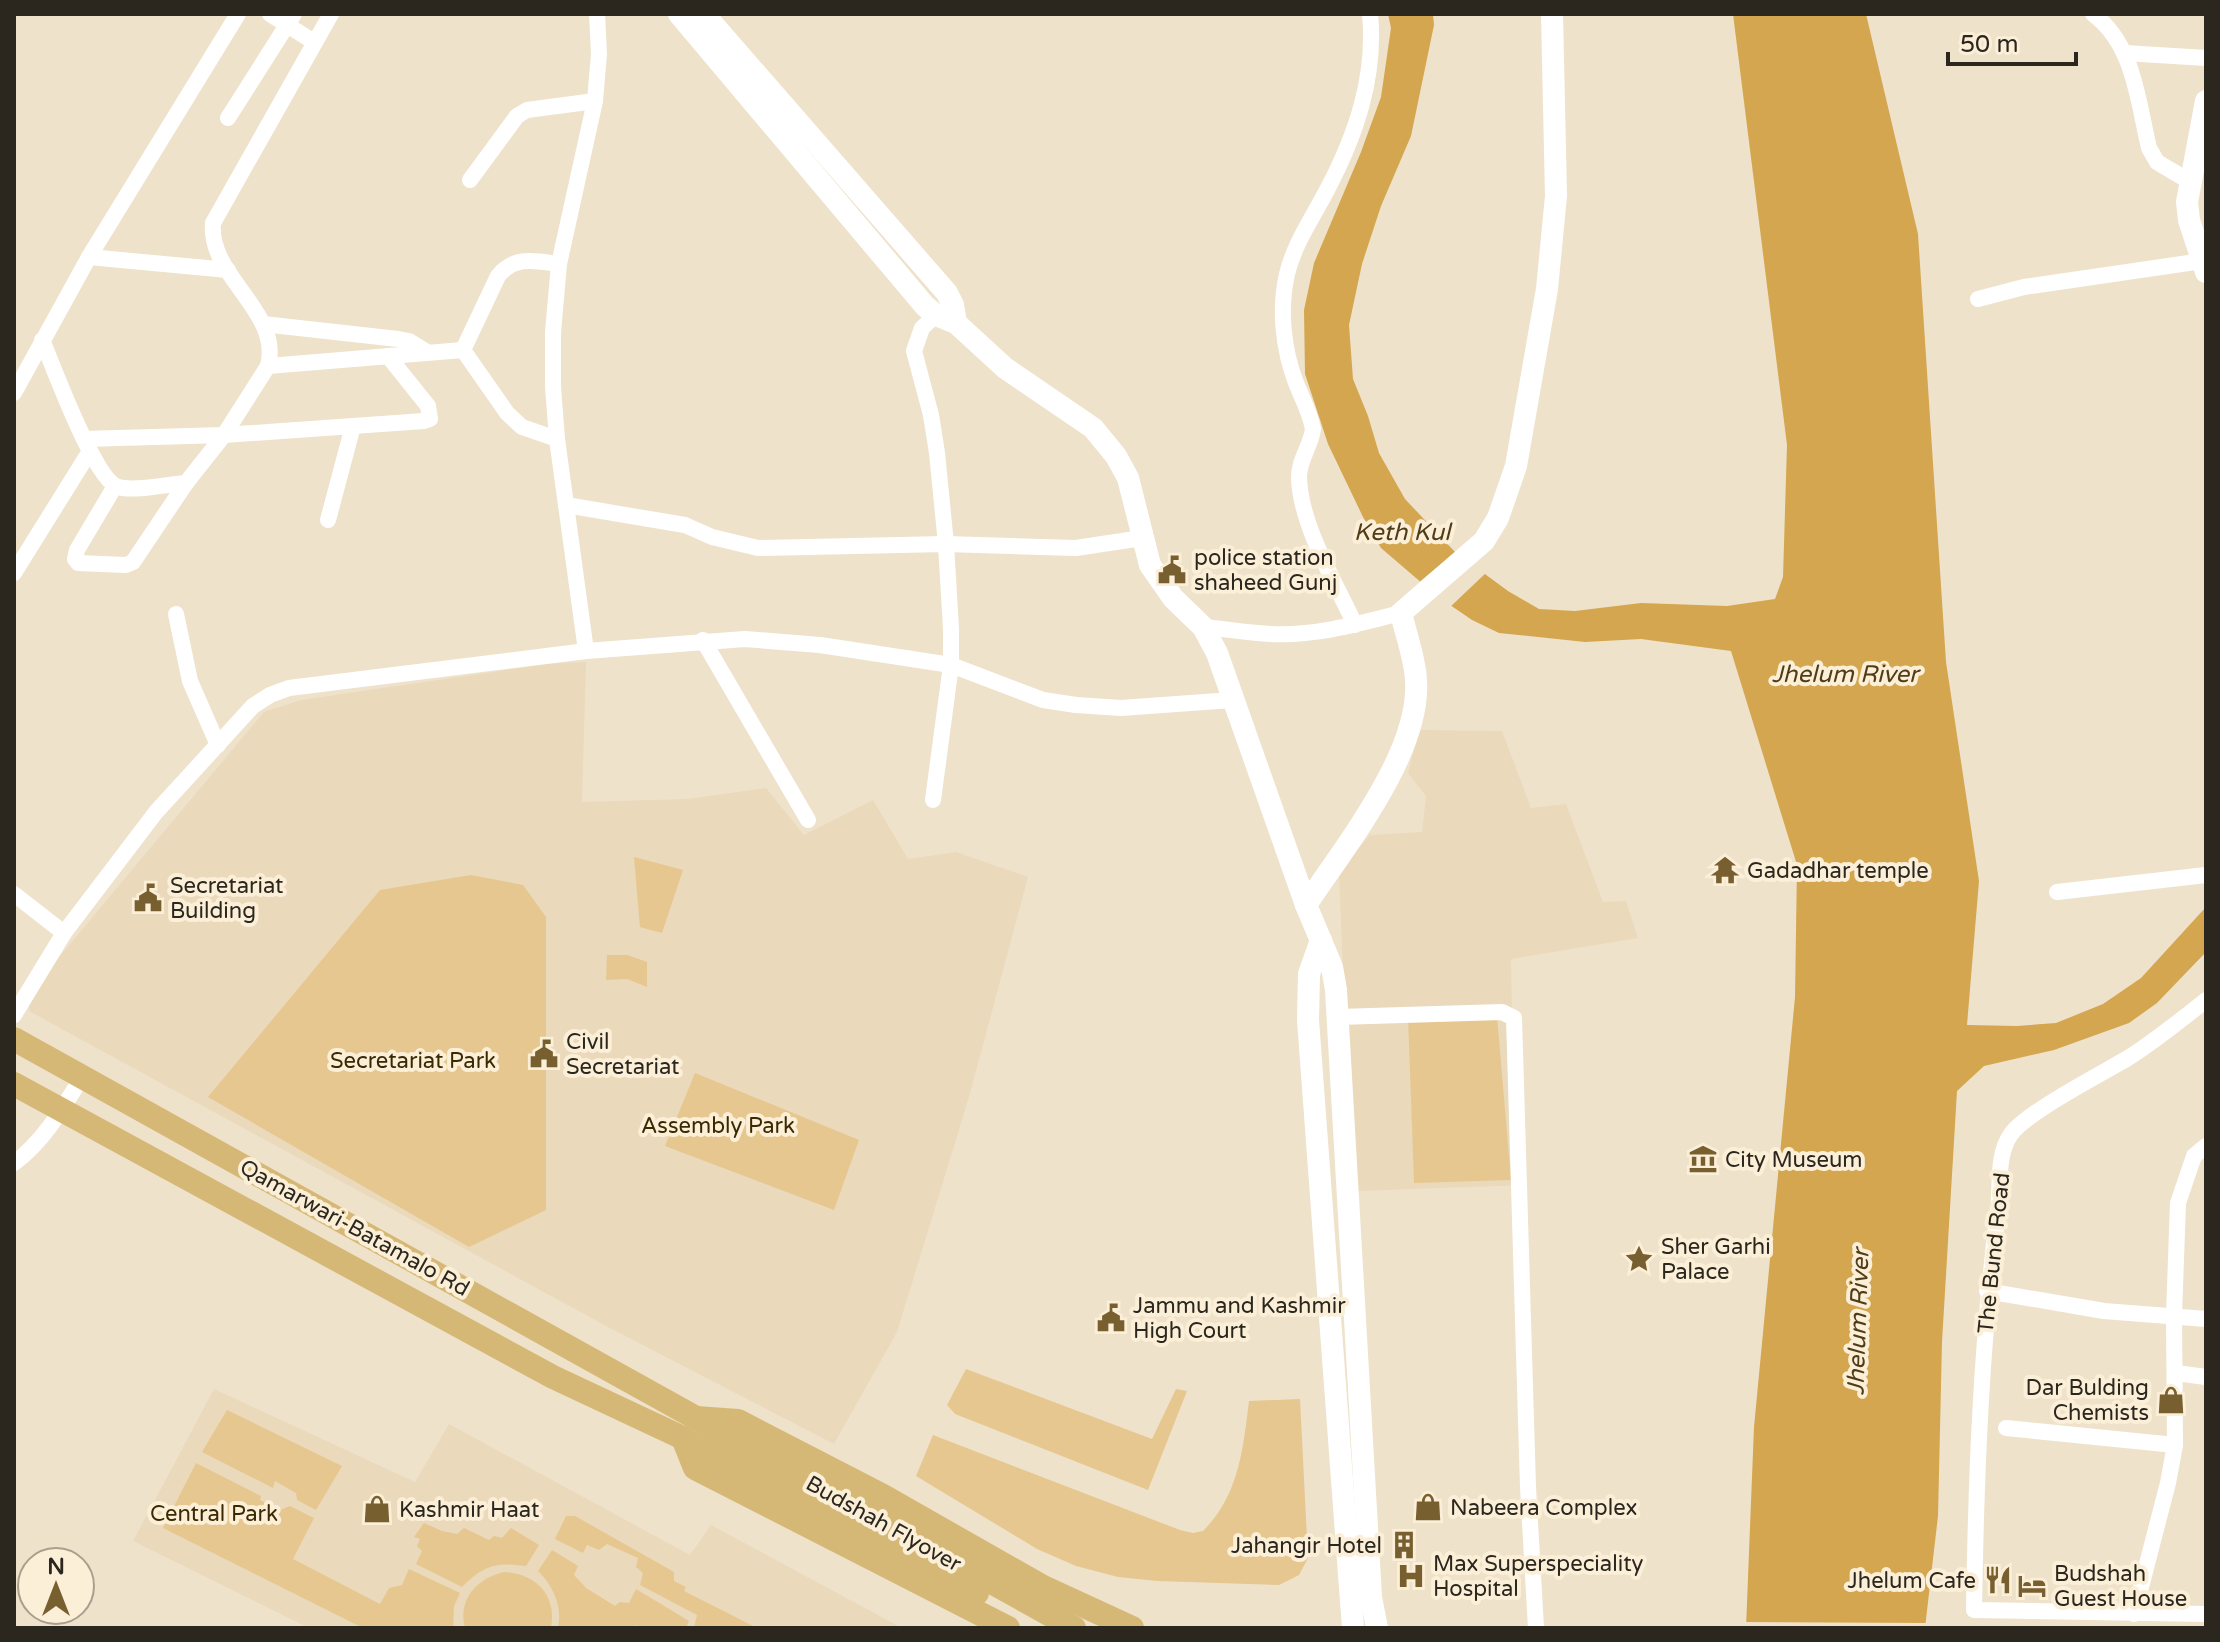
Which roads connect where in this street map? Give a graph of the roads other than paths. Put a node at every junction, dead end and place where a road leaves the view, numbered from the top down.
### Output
1 (238, 14) edge
2 (270, 14) edge
3 (331, 14) edge
4 (597, 14) edge
5 (679, 14) edge
6 (704, 14) edge
7 (1370, 14) edge
8 (1552, 14) edge
9 (2093, 14) edge
10 (291, 19) edge
11 (314, 42) junction
12 (2125, 53) junction
13 (2206, 58) edge
14 (595, 101) junction
15 (2206, 101) edge
16 (228, 118) dead end
17 (470, 180) dead end
18 (2194, 194) edge
19 (89, 257) junction
20 (559, 264) junction
21 (2204, 267) edge
22 (228, 270) junction
23 (1978, 299) dead end
24 (946, 319) junction
25 (263, 324) junction
26 (42, 340) junction
27 (463, 350) junction
28 (427, 352) junction
29 (388, 356) junction
30 (268, 366) junction
31 (14, 393) edge
32 (353, 426) junction
33 (224, 435) junction
34 (557, 439) junction
35 (87, 445) junction
36 (186, 483) junction
37 (115, 486) junction
38 (566, 505) junction
39 (328, 520) dead end
40 (1142, 538) junction
41 (946, 544) junction
42 (14, 573) edge
43 (1405, 610) junction
44 (176, 614) dead end
45 (1355, 625) junction
46 (1203, 627) junction
47 (703, 640) junction
48 (586, 651) junction
49 (951, 665) junction
50 (1232, 700) junction
51 (218, 745) junction
52 (933, 800) dead end
53 (808, 820) dead end
54 (2206, 875) edge
55 (2057, 892) dead end
56 (14, 894) edge
57 (1306, 905) junction
58 (64, 933) junction
59 (1321, 940) junction
60 (2206, 1000) edge
61 (14, 1015) edge
62 (1338, 1017) junction
63 (14, 1039) edge
64 (82, 1077) junction
65 (14, 1084) edge
66 (62, 1110) junction
67 (2206, 1146) edge
68 (14, 1163) edge
69 (1987, 1291) junction
70 (2174, 1315) junction
71 (2206, 1319) edge
72 (2176, 1373) junction
73 (2206, 1377) edge
74 (689, 1428) junction
75 (2006, 1428) dead end
76 (2175, 1445) junction
77 (725, 1448) junction
78 (2134, 1614) junction
79 (2206, 1614) edge
80 (1008, 1628) edge
81 (1043, 1628) edge
82 (1074, 1628) edge
83 (1132, 1628) edge
84 (1353, 1628) edge
85 (1377, 1628) edge
86 (1536, 1628) edge

1 - 19 street
2 - 10 street
3 - 11 street
4 - 14 street
5 - 24 main road
6 - 24 main road
7 - 45 street
8 - 43 main road
9 - 12 street
10 - 11 street
10 - 16 street
11 - 22 street
12 - 13 street
12 - 18 street
14 - 17 street
14 - 20 street
15 - 18 main road
18 - 21 main road
19 - 22 street
19 - 26 street
20 - 27 street
20 - 34 street
21 - 23 street
22 - 25 street
24 - 40 main road
24 - 41 street
25 - 28 street
25 - 30 street
26 - 31 street
26 - 35 street
27 - 28 street
27 - 34 street
28 - 29 street
29 - 30 street
29 - 32 street
30 - 33 street
32 - 33 street
32 - 39 street
33 - 35 street
33 - 36 street
34 - 38 street
35 - 37 street
35 - 42 street
36 - 37 street
36 - 37 street
38 - 41 street
38 - 48 street
40 - 41 street
40 - 46 main road
41 - 49 street
43 - 45 street
43 - 57 main road
44 - 51 street
45 - 46 street
46 - 50 main road
47 - 48 street
47 - 49 street
47 - 53 street
48 - 51 street
49 - 50 street
49 - 52 street
50 - 57 main road
51 - 58 street
54 - 55 street
56 - 58 street
57 - 59 main road
58 - 61 street
59 - 62 main road
59 - 84 main road
60 - 69 street, The Bund Road
62 - 85 main road
62 - 86 street
63 - 64 main road, Qamarwari-Batamalo Rd
64 - 66 street
64 - 74 main road, Qamarwari-Batamalo Rd
65 - 66 main road, Qamarwari-Batamalo Rd
66 - 68 street
66 - 74 main road, Qamarwari-Batamalo Rd
67 - 70 street
69 - 70 street
69 - 78 street, The Bund Road
70 - 71 street
70 - 72 street
72 - 73 street
72 - 76 street
74 - 77 main road, Budshah Flyover
74 - 80 main road
74 - 83 main road
75 - 76 street
76 - 78 street
77 - 81 main road, Budshah Flyover
77 - 82 main road, Budshah Flyover
78 - 79 street

